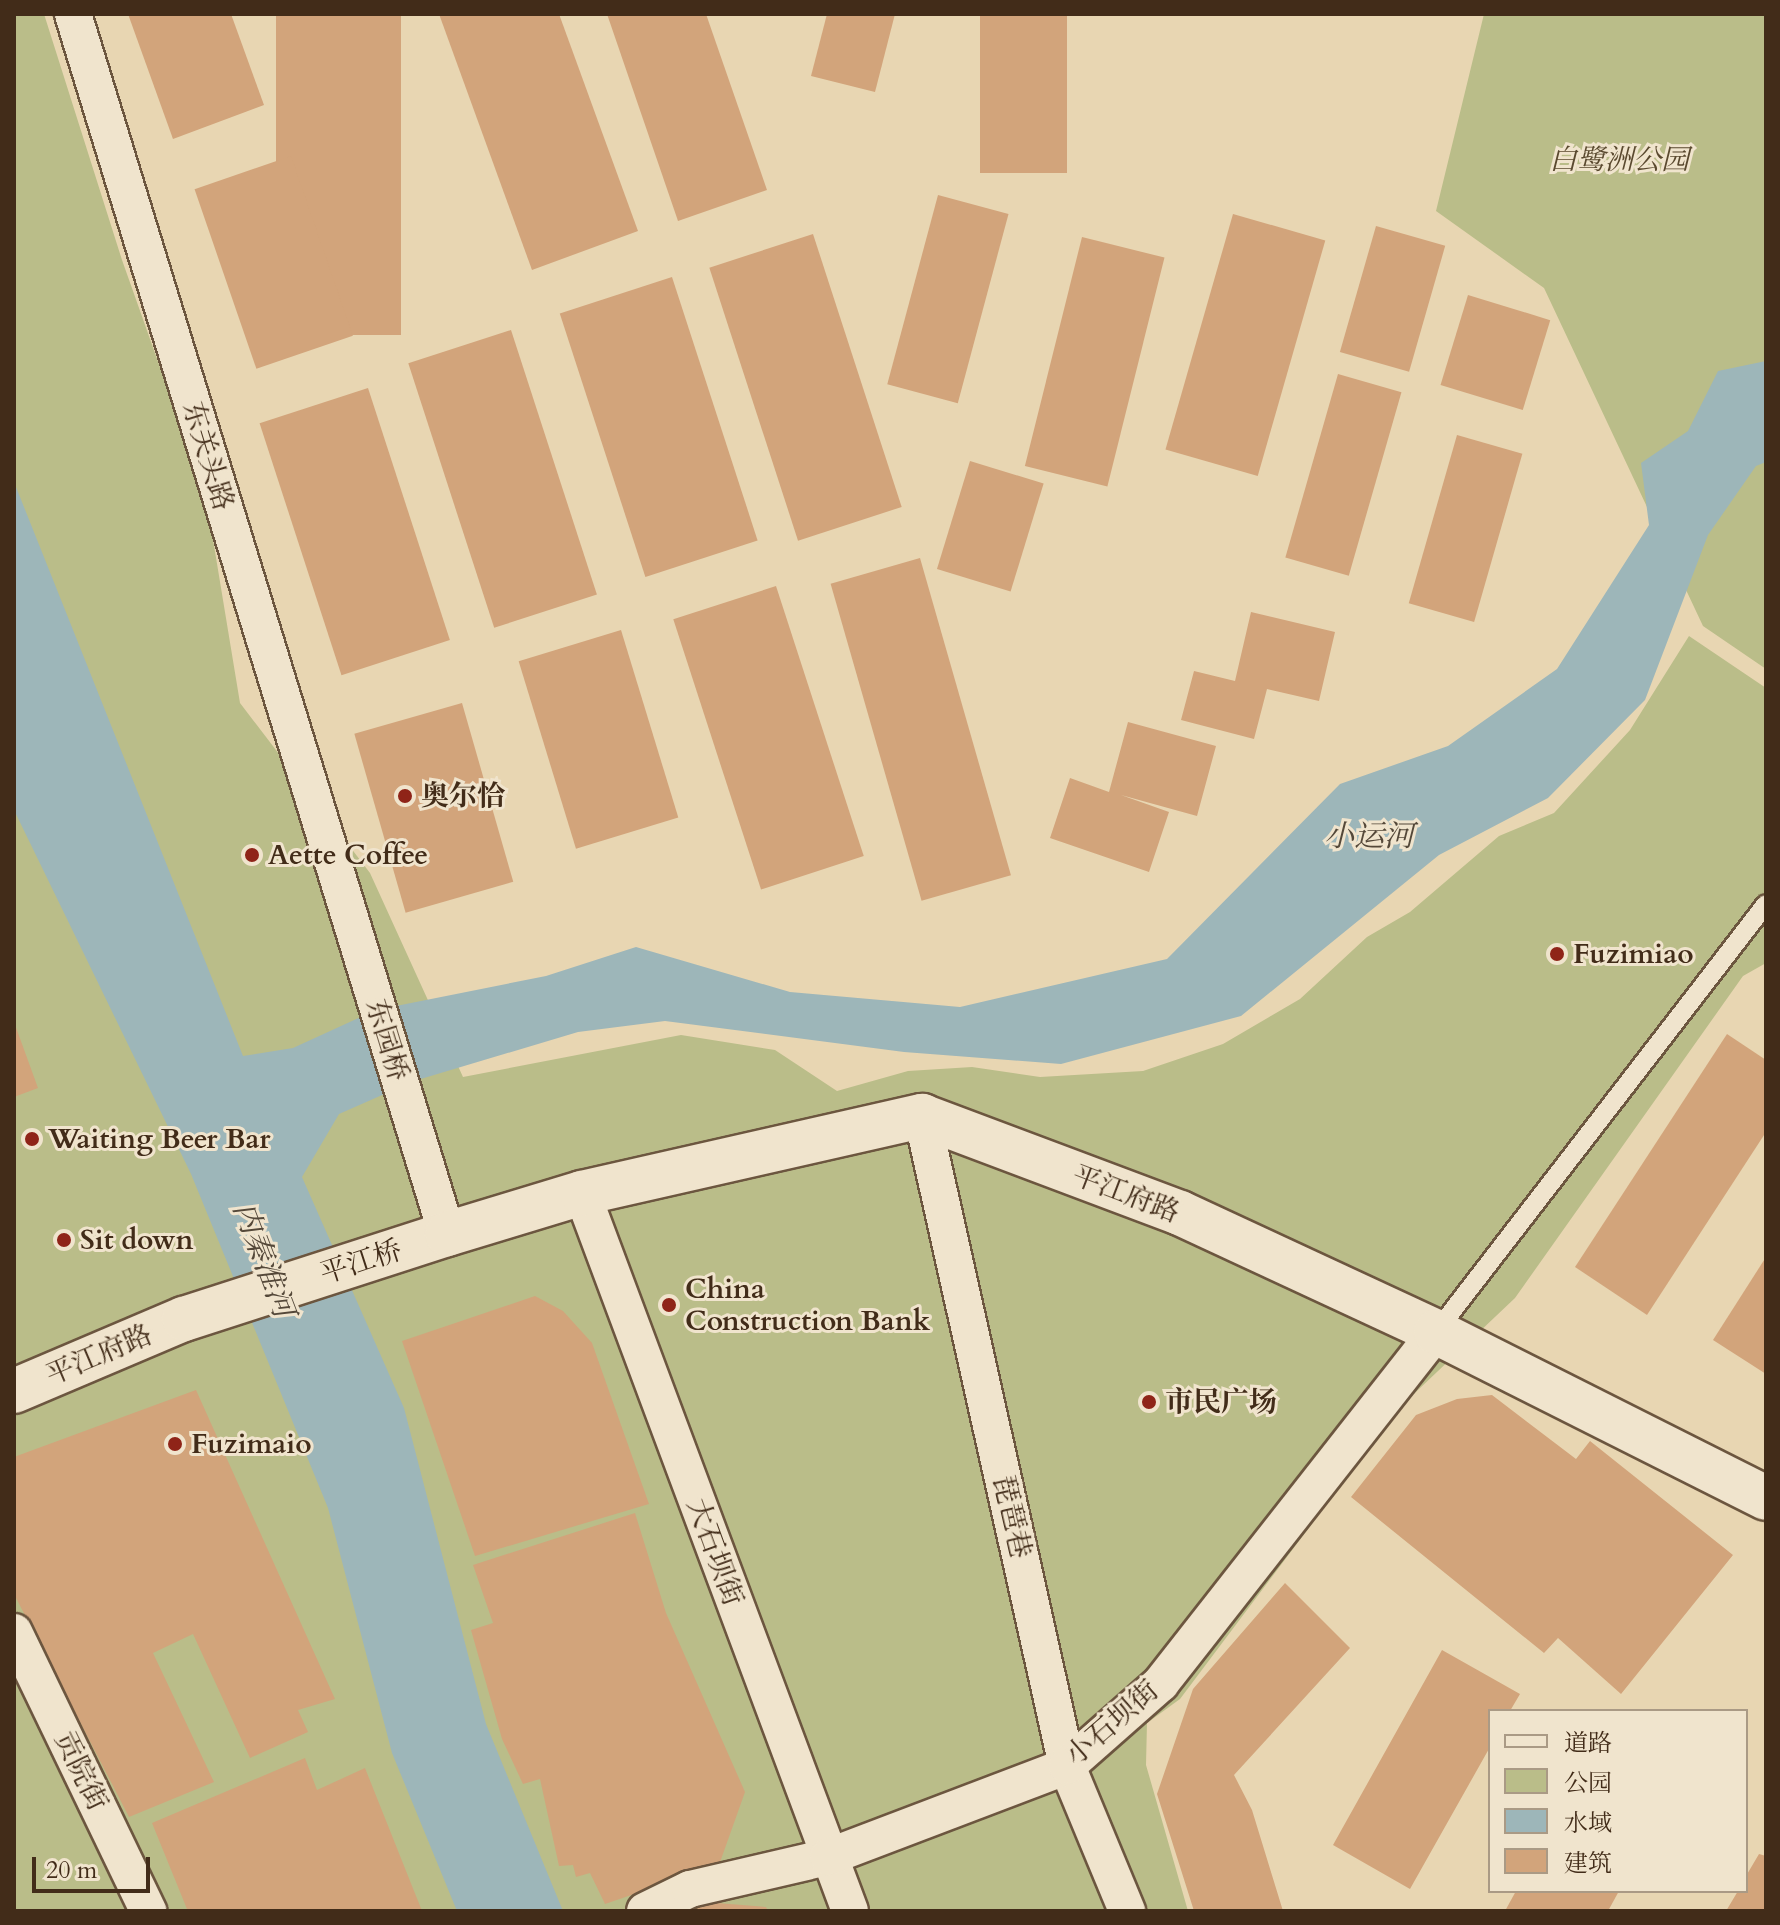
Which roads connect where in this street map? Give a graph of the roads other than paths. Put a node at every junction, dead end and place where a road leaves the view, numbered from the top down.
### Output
1 (73, 14) edge
2 (343, 898) joint
3 (1766, 904) edge
4 (922, 1116) junction
5 (582, 1193) junction
6 (447, 1234) junction
7 (184, 1319) joint
8 (1436, 1332) junction
9 (14, 1391) edge
10 (1766, 1498) edge
11 (14, 1632) edge
12 (1067, 1766) junction
13 (828, 1857) junction
14 (148, 1911) edge
15 (645, 1911) edge
16 (850, 1911) edge
17 (1127, 1911) edge

1 - 2 street, 东关头路
2 - 6 street, 东园桥
3 - 8 lane
4 - 5 street
4 - 8 street, 平江府路
4 - 12 street, 琵琶巷
5 - 6 street
5 - 13 street, 大石坝街
6 - 7 street, 平江桥
7 - 9 street, 平江府路
8 - 10 street, 平江府路
8 - 12 street, 小石坝街
11 - 14 street, 贡院街
12 - 13 street, 小石坝街
12 - 17 street, 琵琶巷
13 - 15 street, 小石坝街
13 - 16 street, 大石坝街

